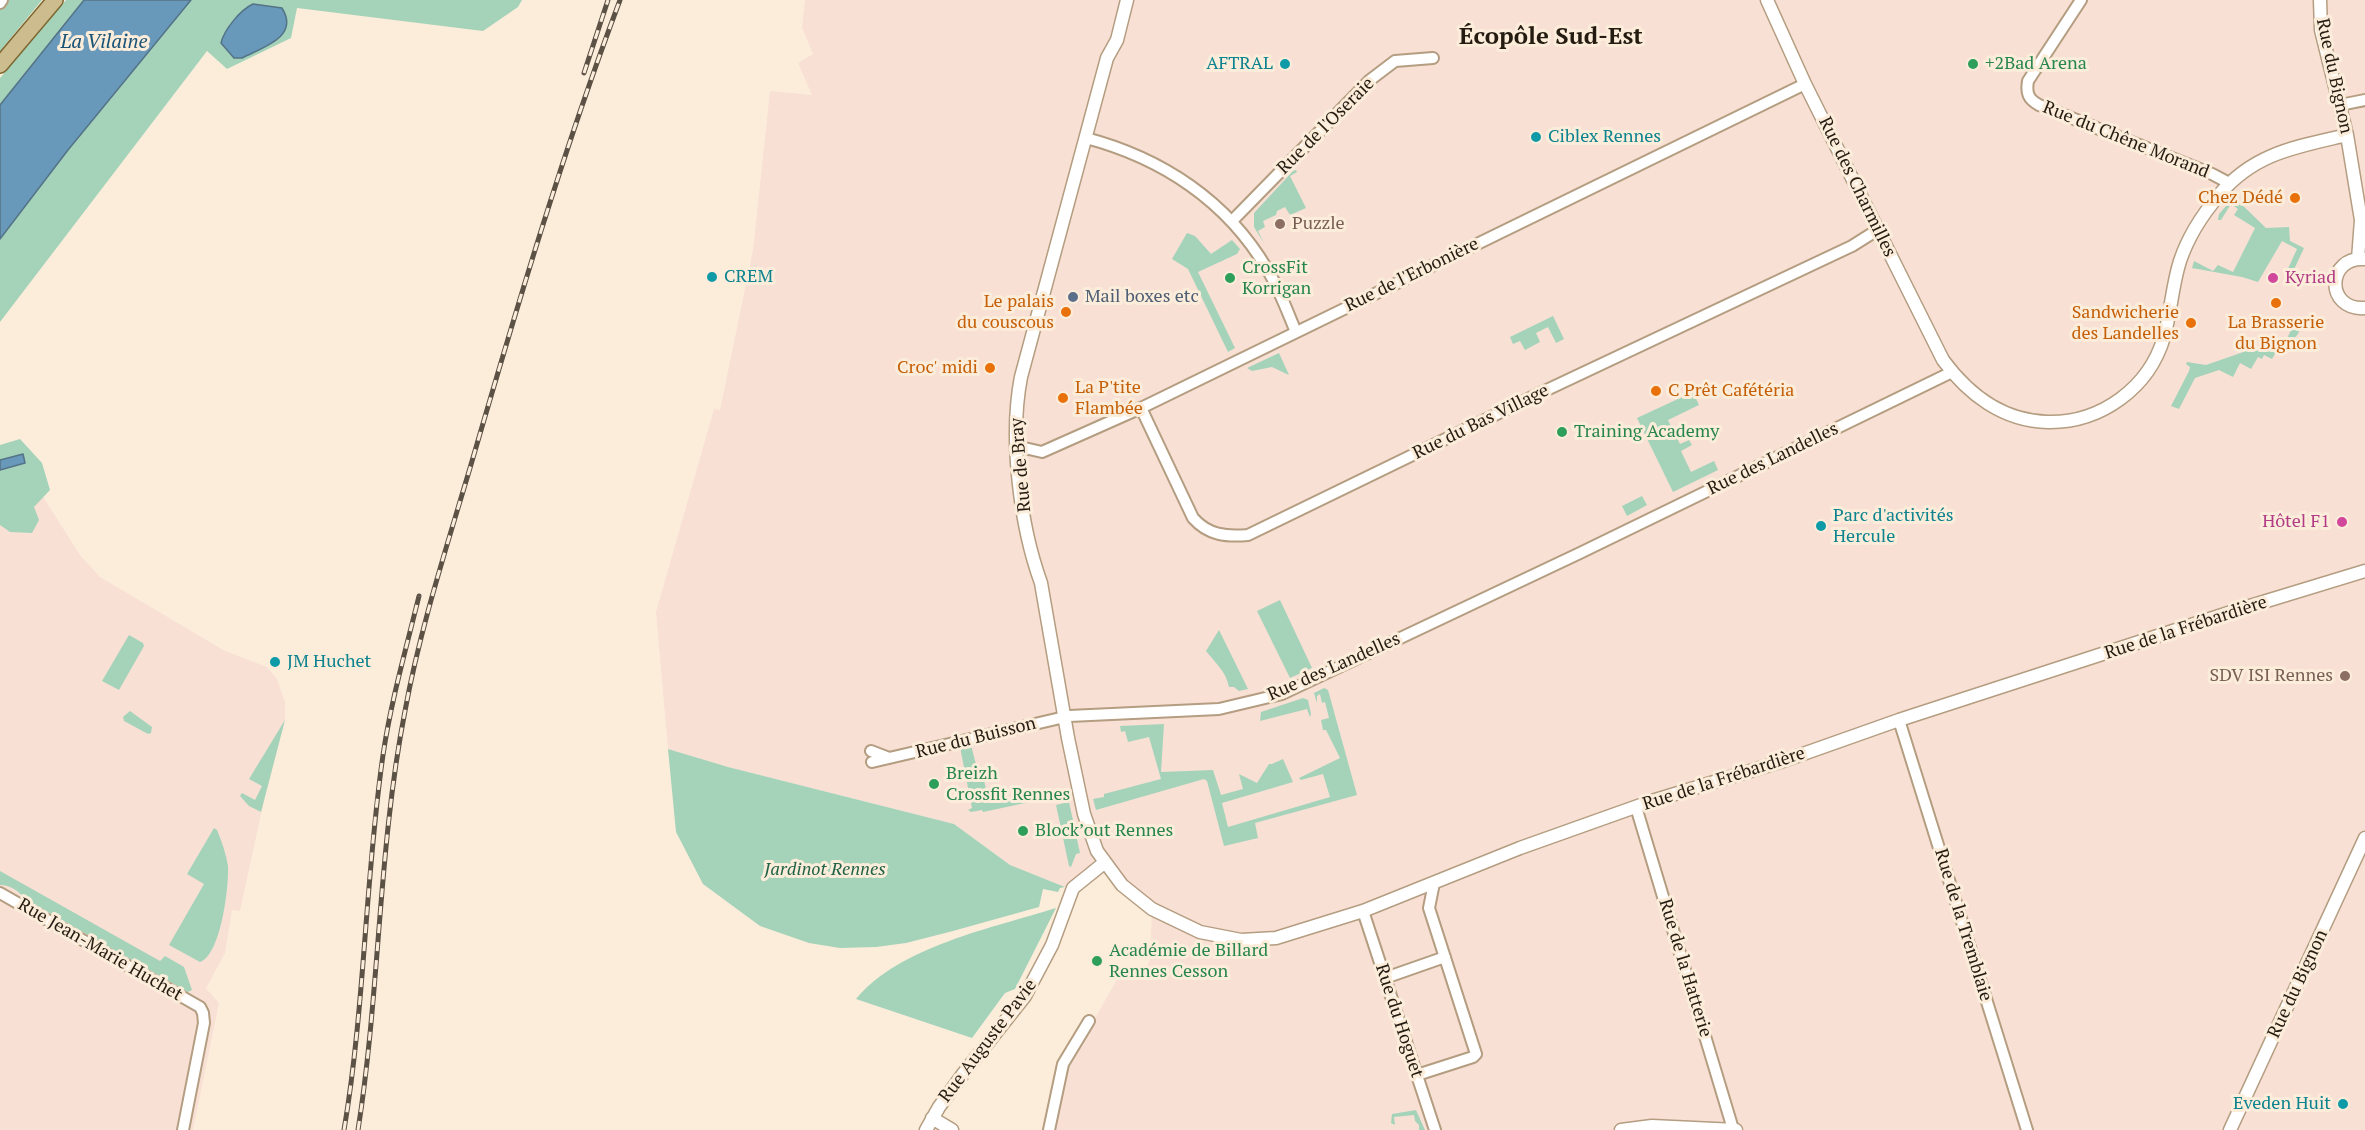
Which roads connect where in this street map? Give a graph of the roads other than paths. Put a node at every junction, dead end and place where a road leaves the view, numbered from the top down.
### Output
1 (55, 0) edge
2 (1127, 0) edge
3 (1767, 0) edge
4 (2081, 0) edge
5 (2320, 0) edge
6 (1433, 58) dead end
7 (0, 65) edge
8 (1805, 84) junction
9 (2365, 100) edge
10 (2340, 105) junction
11 (2347, 135) junction
12 (1086, 138) junction
13 (2229, 183) junction
14 (1232, 221) junction
15 (1879, 229) junction
16 (2362, 259) edge
17 (2365, 308) edge
18 (1296, 332) junction
19 (1952, 372) junction
20 (1140, 408) junction
21 (1016, 446) junction
22 (2365, 571) edge
23 (1064, 717) junction
24 (1899, 720) junction
25 (871, 756) dead end
26 (1636, 807) junction
27 (2365, 838) edge
28 (1104, 863) junction
29 (1434, 883) junction
30 (0, 893) edge
31 (1363, 911) junction
32 (1445, 957) junction
33 (1385, 978) junction
34 (1089, 1021) dead end
35 (1418, 1075) junction
36 (932, 1118) junction
37 (183, 1130) edge
38 (926, 1130) edge
39 (952, 1130) edge
40 (1049, 1130) edge
41 (1435, 1130) edge
42 (1622, 1130) edge
43 (1734, 1130) edge
44 (2027, 1130) edge
45 (2230, 1130) edge

1 - 7 main road
2 - 12 street, Rue de Bray
3 - 8 street, Rue des Charmilles
4 - 13 street, Rue du Chêne Morand
5 - 10 street, Rue du Bignon
6 - 14 street, Rue de l'Oseraie
8 - 15 street, Rue des Charmilles
8 - 18 street, Rue de l'Erbonière
9 - 10 street
10 - 11 street, Rue du Bignon
11 - 13 street
11 - 16 street, Rue du Bignon
12 - 14 street
12 - 21 street, Rue de Bray
13 - 19 street
14 - 18 street
15 - 19 street, Rue des Charmilles
15 - 20 street, Rue du Bas Village
16 - 17 street
18 - 20 street, Rue de l'Erbonière
19 - 23 street, Rue des Landelles
20 - 21 street, Rue de l'Erbonière
21 - 23 street, Rue de Bray
22 - 24 street, Rue de la Frébardière
23 - 25 street, Rue du Buisson
23 - 28 street, Rue de Bray
24 - 26 street, Rue de la Frébardière
24 - 44 street, Rue de la Tremblaie
26 - 29 street, Rue de la Frébardière
26 - 43 street, Rue de la Hatterie
27 - 45 street, Rue du Bignon
28 - 31 street, Rue de la Frébardière
28 - 36 street, Rue Auguste Pavie
29 - 31 street, Rue de la Frébardière
29 - 32 street
30 - 37 street, Rue Jean-Marie Huchet
31 - 33 street, Rue du Hoguet
32 - 33 street
32 - 35 street
33 - 35 street, Rue du Hoguet
34 - 40 street
35 - 41 street, Rue du Hoguet
36 - 38 street, Rue Auguste Pavie
36 - 39 street
42 - 43 street

